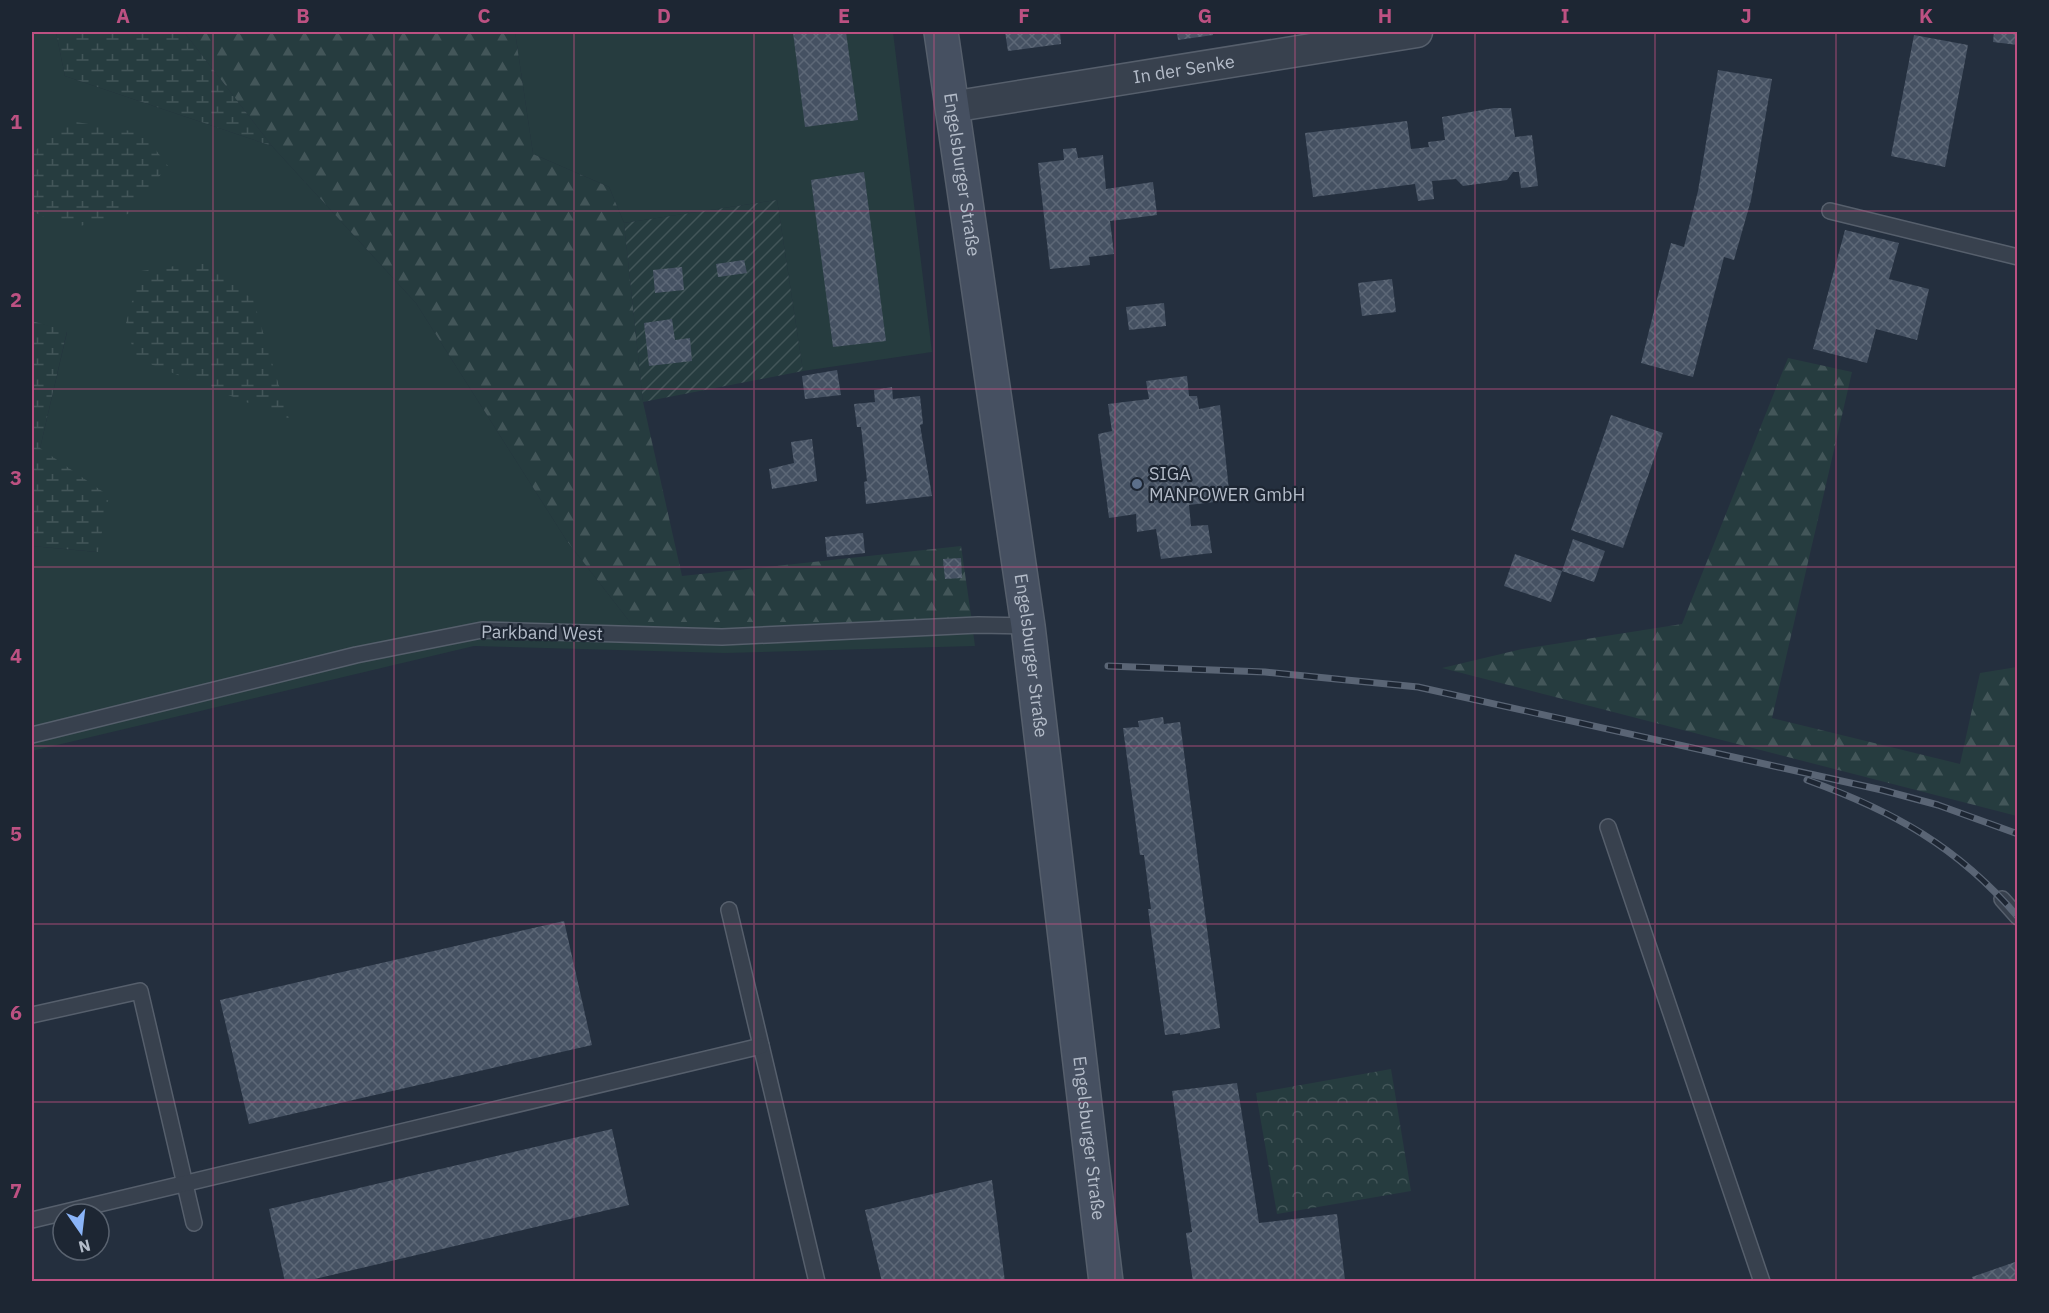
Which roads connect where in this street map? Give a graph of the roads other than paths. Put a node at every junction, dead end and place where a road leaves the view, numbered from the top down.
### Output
1 (942, 32) edge
2 (1417, 32) edge
3 (951, 107) junction
4 (1830, 212) dead end
5 (2018, 257) edge
6 (1028, 626) junction
7 (32, 735) edge
8 (1608, 827) dead end
9 (2002, 899) dead end
10 (729, 910) dead end
11 (2018, 917) edge
12 (32, 1015) edge
13 (761, 1046) junction
14 (184, 1184) junction
15 (32, 1220) edge
16 (194, 1223) dead end
17 (817, 1281) edge
18 (1106, 1281) edge
19 (1762, 1281) edge

1 - 3 street, Engelsburger Straße
2 - 3 street, In der Senke
3 - 6 street, Engelsburger Straße
4 - 5 lane
6 - 7 lane, Parkband West
6 - 18 street, Engelsburger Straße
8 - 19 lane
9 - 11 lane
10 - 13 lane
12 - 14 lane
13 - 14 lane
13 - 17 lane
14 - 15 lane
14 - 16 lane

